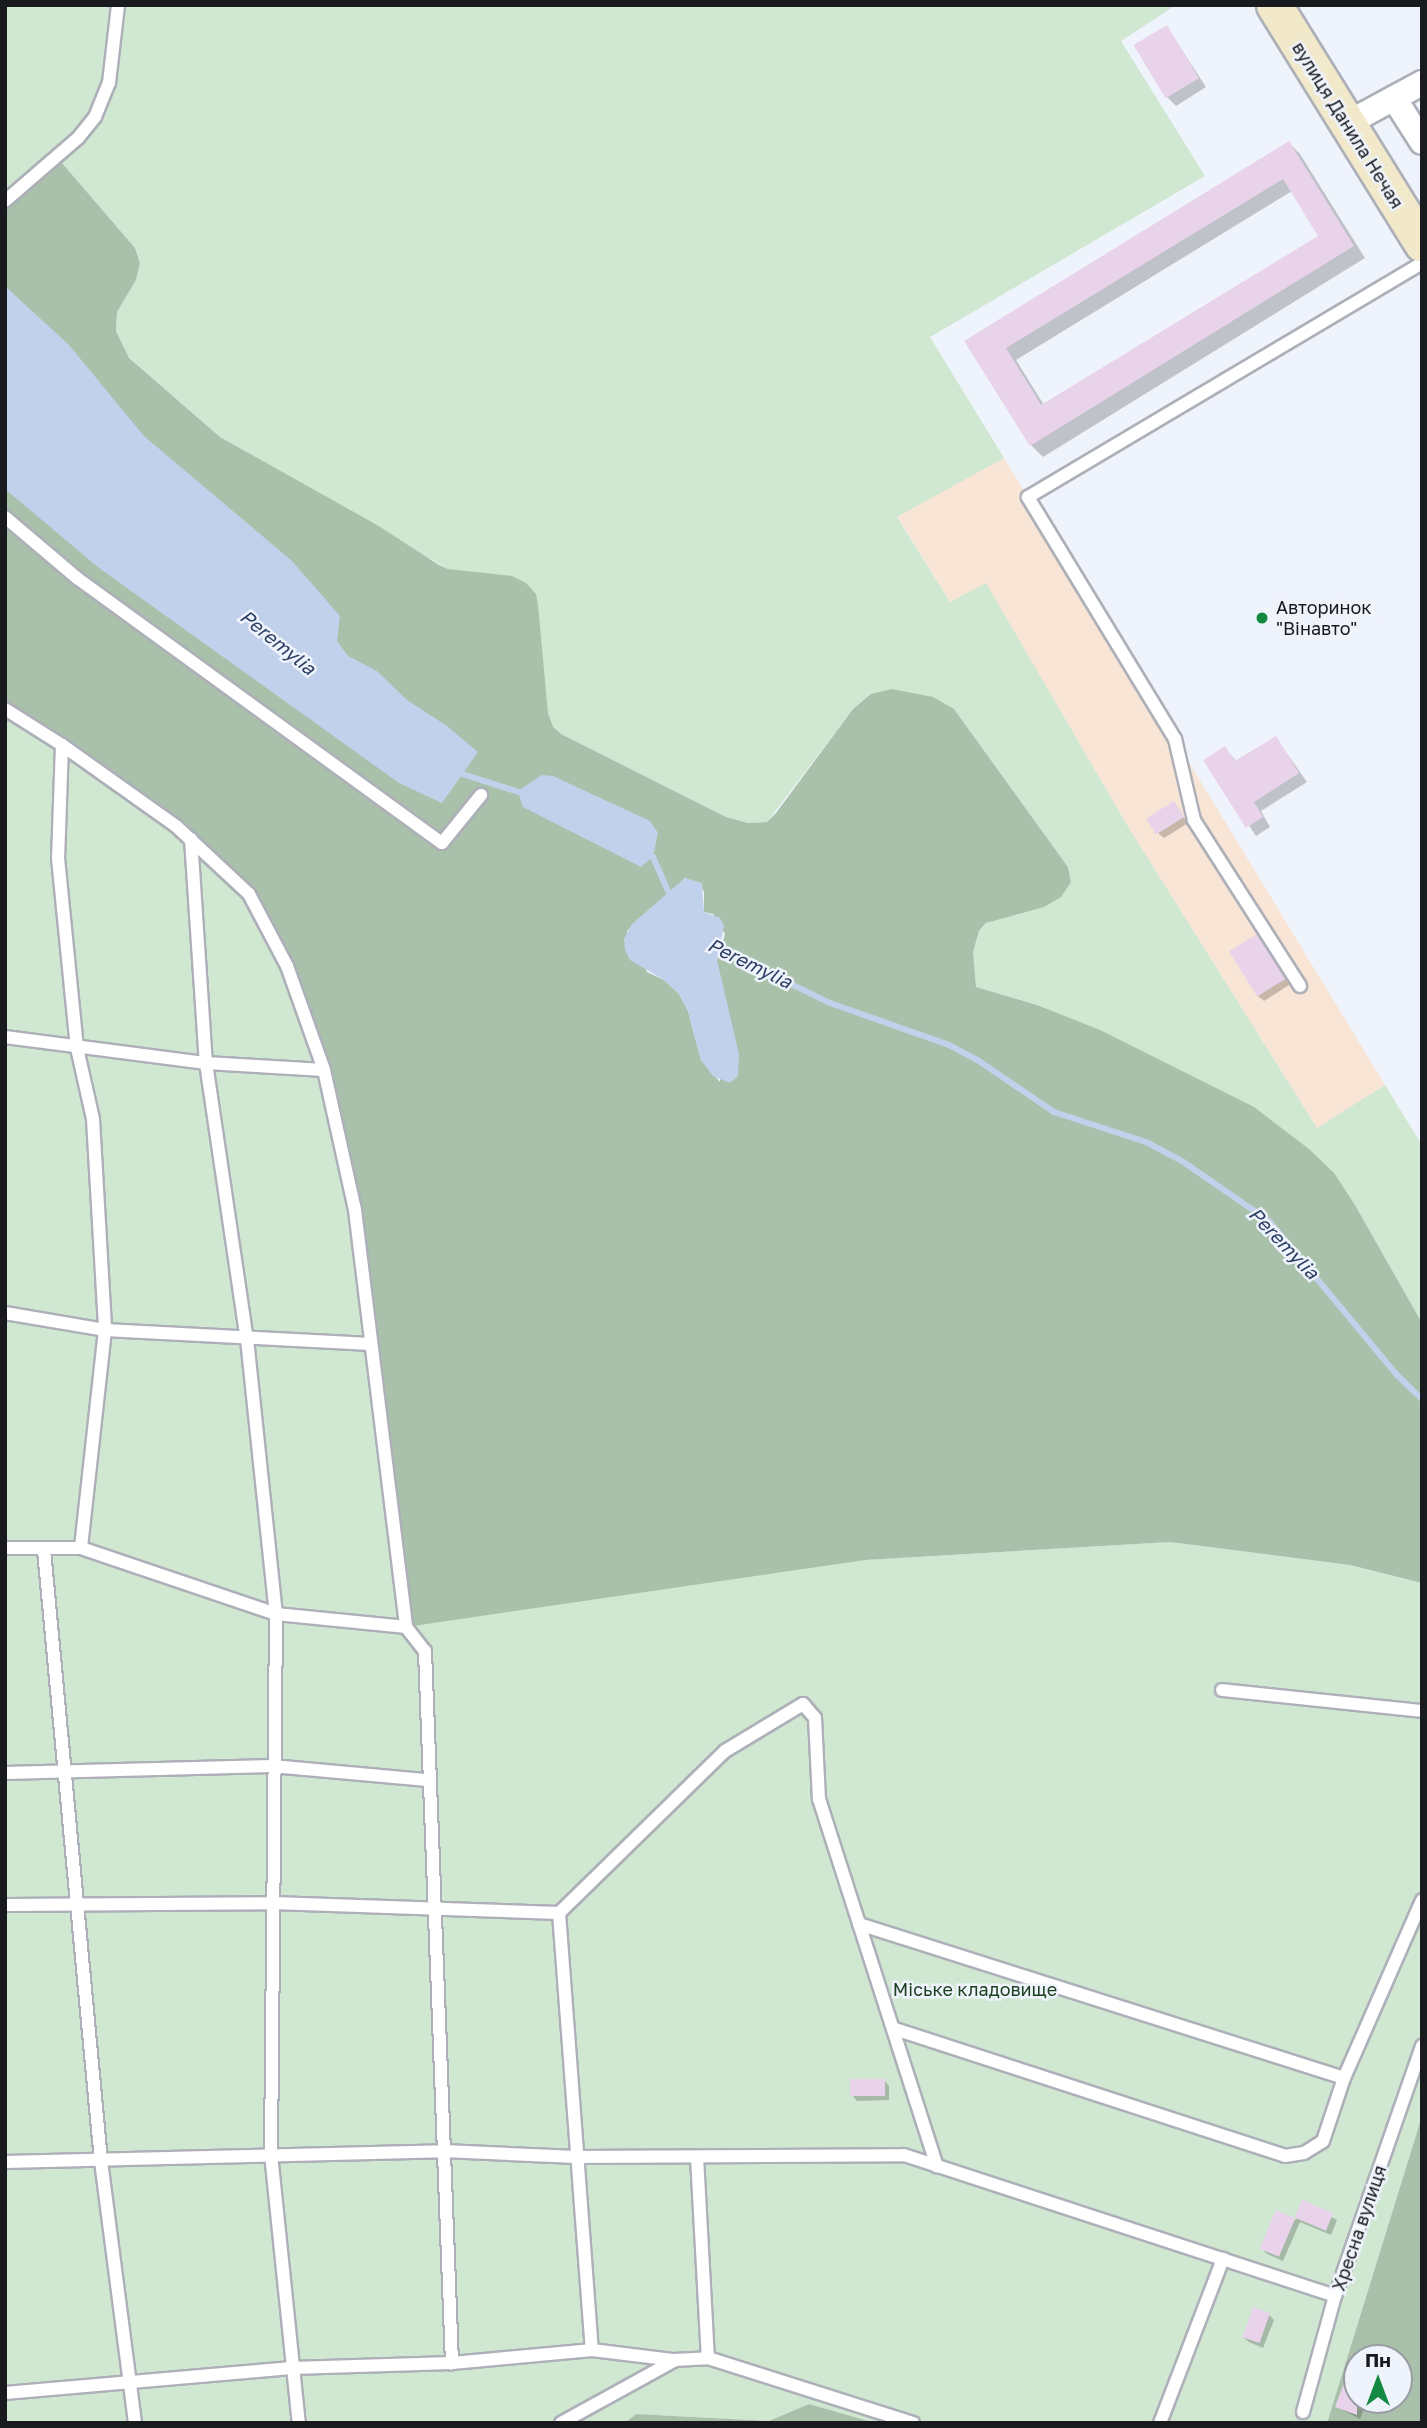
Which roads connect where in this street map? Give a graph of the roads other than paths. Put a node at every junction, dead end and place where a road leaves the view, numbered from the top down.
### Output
1 (118, 5) edge
2 (1274, 5) edge
3 (1422, 83) edge
4 (1394, 98) junction
5 (1348, 123) junction
6 (1422, 142) edge
7 (5, 201) edge
8 (1422, 244) edge
9 (1422, 263) edge
10 (5, 517) edge
11 (5, 709) edge
12 (62, 745) junction
13 (481, 794) dead end
14 (191, 839) junction
15 (1300, 986) dead end
16 (5, 1037) edge
17 (77, 1048) junction
18 (206, 1063) junction
19 (324, 1070) junction
20 (5, 1313) edge
21 (105, 1330) junction
22 (247, 1339) junction
23 (371, 1344) junction
24 (5, 1548) edge
25 (81, 1548) junction
26 (44, 1550) junction
27 (275, 1614) junction
28 (405, 1627) junction
29 (1222, 1690) dead end
30 (1422, 1711) edge
31 (272, 1766) junction
32 (64, 1770) junction
33 (5, 1773) edge
34 (427, 1780) junction
35 (1422, 1900) edge
36 (273, 1903) junction
37 (77, 1904) junction
38 (5, 1905) edge
39 (435, 1907) junction
40 (559, 1913) junction
41 (859, 1924) junction
42 (895, 2029) junction
43 (1422, 2046) edge
44 (1344, 2078) junction
45 (444, 2151) junction
46 (271, 2154) junction
47 (576, 2157) junction
48 (697, 2157) junction
49 (101, 2161) junction
50 (5, 2162) edge
51 (937, 2166) junction
52 (1223, 2259) junction
53 (1335, 2296) junction
54 (592, 2350) junction
55 (708, 2358) junction
56 (674, 2360) junction
57 (452, 2363) junction
58 (292, 2368) junction
59 (129, 2383) junction
60 (5, 2393) edge
61 (1303, 2412) dead end
62 (135, 2423) edge
63 (299, 2423) edge
64 (561, 2423) edge
65 (914, 2423) edge
66 (1160, 2423) edge

1 - 7 lane
2 - 5 main road, вулиця Данила Нечая
3 - 4 street
4 - 5 street
4 - 6 street
5 - 8 main road, вулиця Данила Нечая
9 - 15 lane
10 - 13 lane
11 - 12 lane
12 - 14 lane
12 - 17 lane
14 - 18 lane
14 - 19 lane
16 - 17 lane
17 - 18 lane
17 - 21 lane
18 - 19 lane
18 - 22 lane
19 - 23 lane
20 - 21 lane
21 - 22 lane
21 - 25 lane
22 - 23 lane
22 - 27 lane
23 - 28 lane
24 - 26 lane
25 - 26 lane
25 - 27 lane
26 - 32 lane
27 - 28 lane
27 - 31 lane
28 - 34 lane
29 - 30 lane
31 - 32 lane
31 - 34 lane
31 - 36 lane
32 - 33 lane
32 - 37 lane
34 - 39 lane
35 - 44 lane
36 - 37 lane
36 - 39 lane
36 - 46 lane
37 - 38 lane
37 - 49 lane
39 - 40 lane
39 - 45 lane
40 - 41 lane
40 - 47 lane
41 - 42 lane
41 - 44 lane
42 - 44 lane
42 - 51 lane
43 - 53 lane, Хресна вулиця
45 - 46 lane
45 - 47 lane
45 - 57 lane
46 - 49 lane
46 - 58 lane
47 - 48 lane
47 - 54 lane
48 - 51 lane
48 - 55 lane
49 - 50 lane
49 - 59 lane
51 - 52 lane
52 - 53 lane
52 - 66 lane
53 - 61 lane, Хресна вулиця
54 - 56 lane
54 - 57 lane
55 - 56 lane
55 - 65 lane
56 - 64 lane
57 - 58 lane
58 - 59 lane
58 - 63 lane
59 - 60 lane
59 - 62 lane

